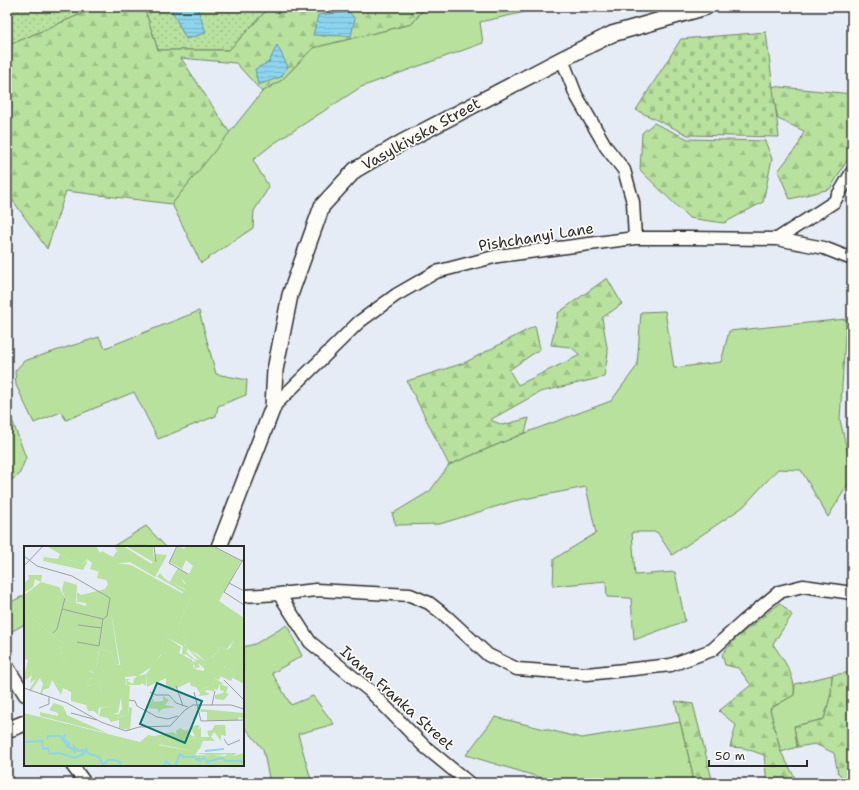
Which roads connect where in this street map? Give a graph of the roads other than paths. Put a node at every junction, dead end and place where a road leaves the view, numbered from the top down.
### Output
1 (706, 7) edge
2 (562, 58) junction
3 (852, 172) edge
4 (635, 238) junction
5 (777, 239) junction
6 (852, 259) edge
7 (273, 407) junction
8 (224, 543) edge
9 (852, 593) edge
10 (279, 594) junction
11 (244, 596) edge
12 (7, 666) edge
13 (24, 693) edge
14 (24, 723) edge
15 (7, 730) edge
16 (73, 766) edge
17 (85, 783) edge
18 (469, 783) edge

1 - 2 street, Vasylkivska Street
2 - 4 street
2 - 7 street, Vasylkivska Street
3 - 5 street
4 - 5 street, Pishchanyi Lane
4 - 7 street, Pishchanyi Lane
5 - 6 street, Pishchanyi Lane
7 - 8 street, Vasylkivska Street
9 - 10 street
10 - 11 street
10 - 18 street, Ivana Franka Street
12 - 13 street
14 - 15 street
16 - 17 street

